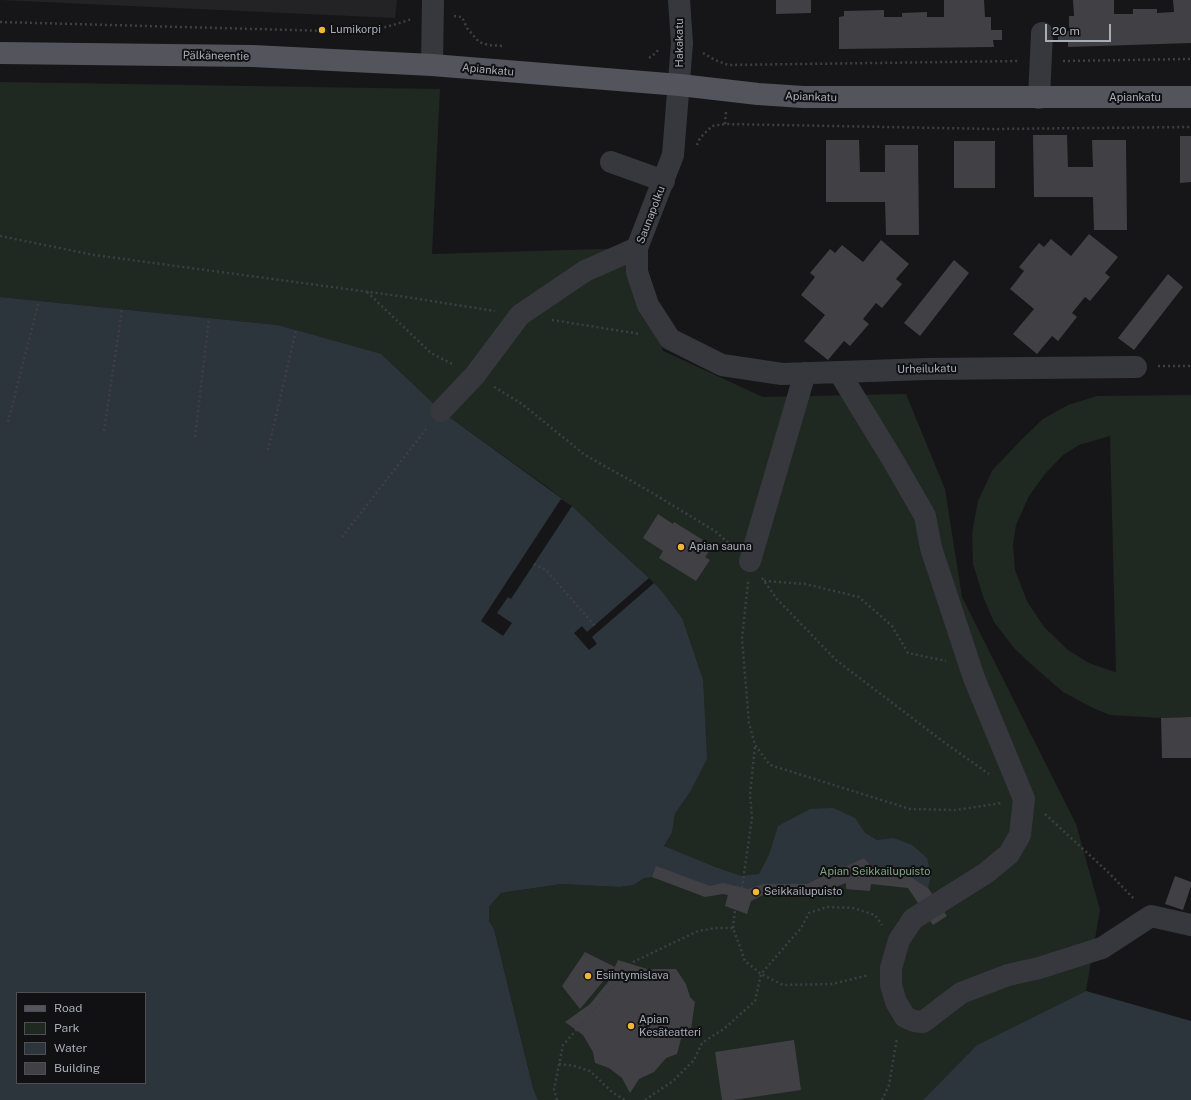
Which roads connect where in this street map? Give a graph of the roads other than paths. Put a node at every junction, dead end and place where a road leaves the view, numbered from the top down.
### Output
1 (679, 0) edge
2 (433, 8) edge
3 (1042, 33) dead end
4 (0, 53) edge
5 (432, 65) junction
6 (680, 85) junction
7 (1191, 97) edge
8 (1040, 98) junction
9 (610, 162) dead end
10 (664, 181) junction
11 (637, 248) junction
12 (670, 339) joint
13 (1136, 366) road end
14 (839, 372) junction
15 (805, 373) junction
16 (441, 411) road end
17 (750, 561) road end
18 (1191, 925) edge

1 - 6 street, Hakakatu
2 - 5 street
3 - 8 street
4 - 5 main road, Pälkäneentie
5 - 6 main road, Apiankatu
6 - 8 main road, Apiankatu
6 - 10 street, Saunapolku
7 - 8 main road, Apiankatu
9 - 10 street
10 - 11 street, Saunapolku
11 - 12 street, Saunapolku
11 - 16 street
12 - 15 street, Urheilukatu
13 - 14 street, Urheilukatu
14 - 15 street, Urheilukatu
14 - 18 street
15 - 17 street

